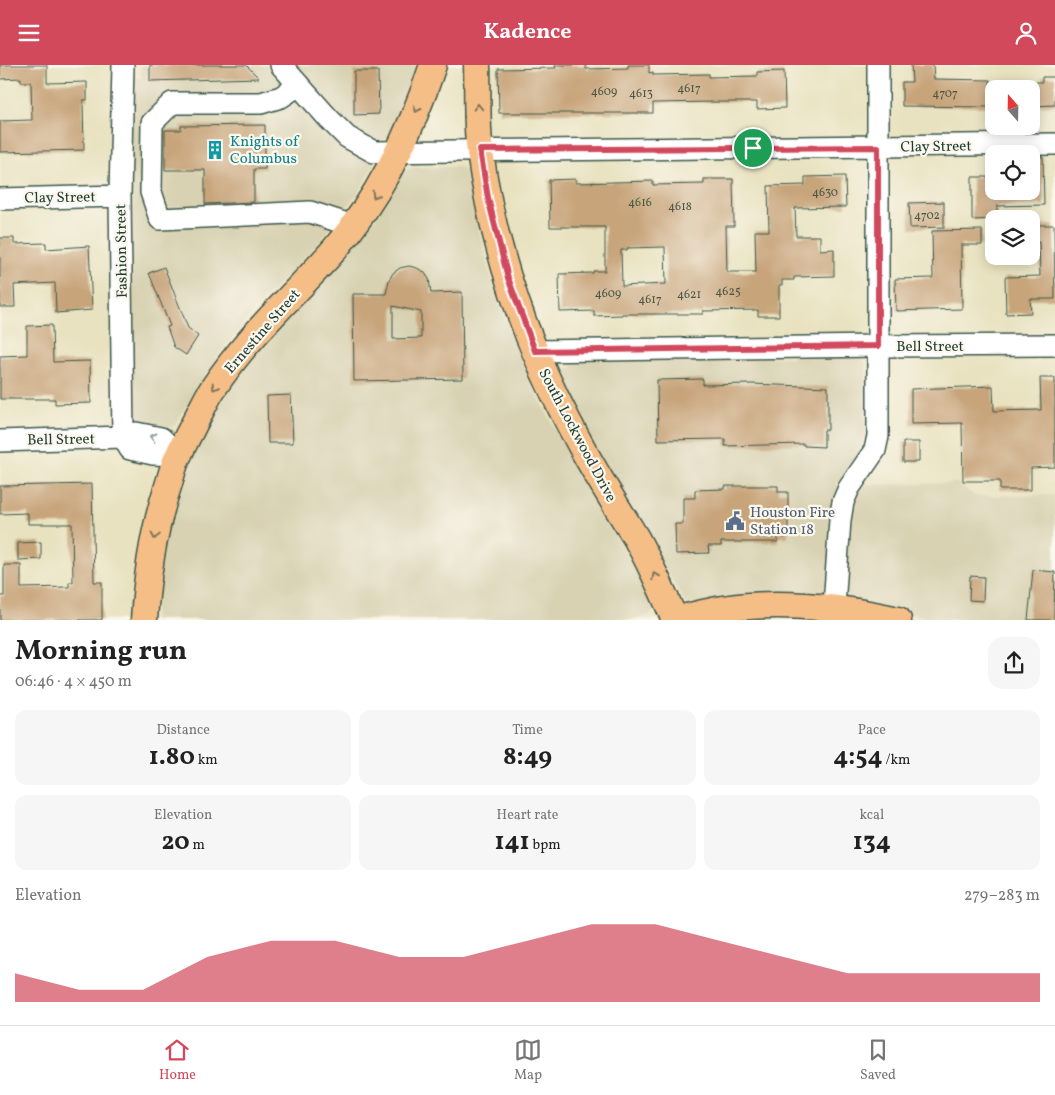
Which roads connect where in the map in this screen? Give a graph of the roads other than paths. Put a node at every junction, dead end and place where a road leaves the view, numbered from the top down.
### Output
1 (124, 65) edge
2 (281, 65) edge
3 (433, 65) edge
4 (478, 65) edge
5 (878, 65) edge
6 (299, 85) junction
7 (1055, 144) edge
8 (878, 147) junction
9 (480, 150) junction
10 (398, 152) junction
11 (120, 196) junction
12 (0, 199) edge
13 (353, 226) junction
14 (1055, 345) edge
15 (878, 346) junction
16 (535, 351) junction
17 (123, 437) junction
18 (0, 441) edge
19 (178, 455) junction
20 (833, 614) edge
21 (144, 620) edge
22 (675, 620) edge
23 (898, 620) edge

1 - 11 street, Fashion Street
2 - 6 street, Clay Street
3 -> 10 main road, Ernestine Street
9 -> 4 main road, South Lockwood Drive
5 - 8 street
6 - 10 street, Clay Street
6 - 13 street
7 - 8 street, Clay Street
8 - 9 street, Clay Street
8 - 15 street
9 - 10 street, Clay Street
9 - 16 main road, South Lockwood Drive
10 -> 13 main road, Ernestine Street
11 - 12 street, Clay Street
11 - 17 street, Fashion Street
13 -> 19 main road, Ernestine Street
14 - 15 street, Bell Street
15 - 16 street, Bell Street
15 - 20 street
22 -> 16 main road, South Lockwood Drive
17 - 18 street, Bell Street
17 - 19 street
19 -> 21 main road, Ernestine Street
20 - 22 main road
20 - 23 main road

